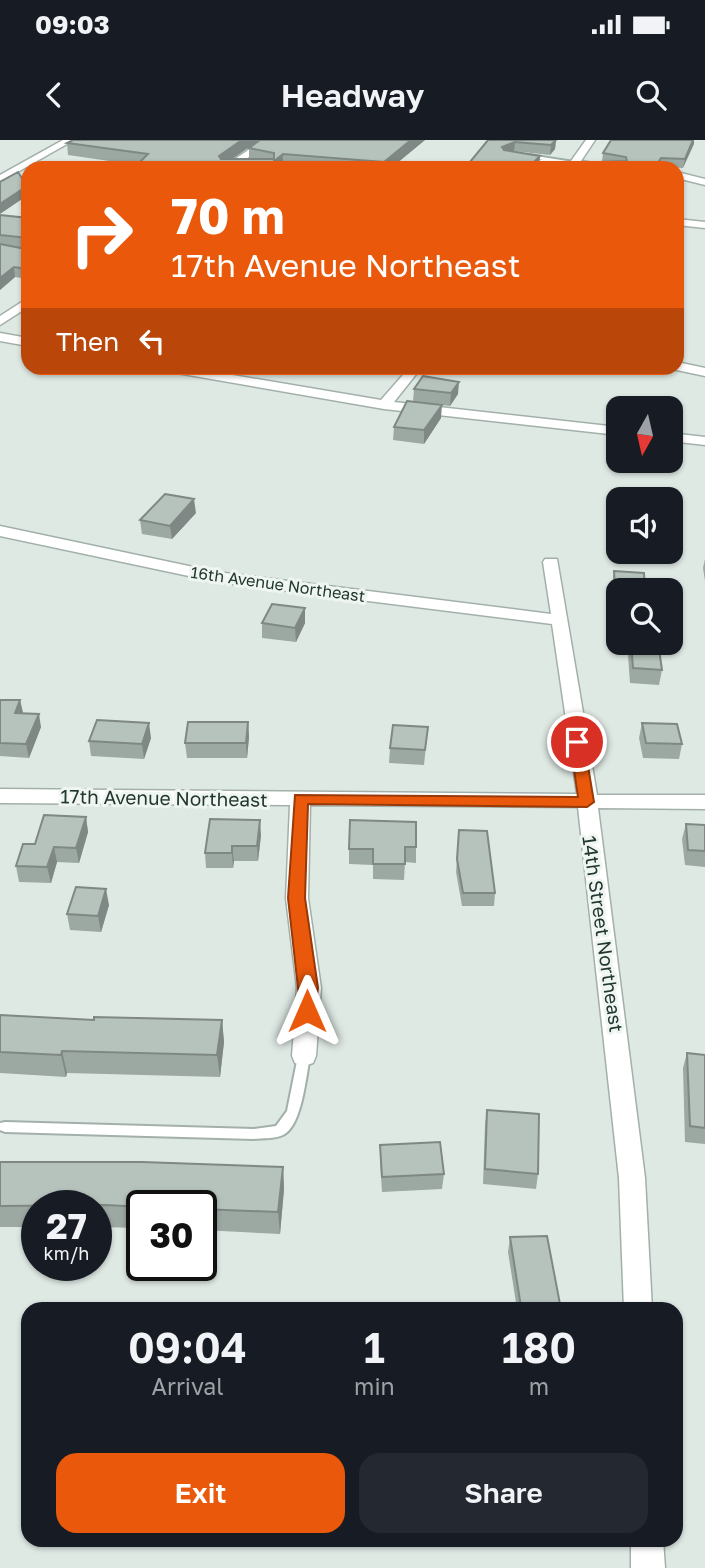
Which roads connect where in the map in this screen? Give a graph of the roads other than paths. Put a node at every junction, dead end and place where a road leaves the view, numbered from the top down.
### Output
1 (70, 140) edge
2 (269, 140) edge
3 (591, 140) edge
4 (518, 157) edge
5 (32, 161) edge
6 (238, 161) edge
7 (562, 161) edge
8 (576, 161) edge
9 (21, 167) edge
10 (684, 176) edge
11 (0, 179) edge
12 (705, 181) edge
13 (684, 223) edge
14 (705, 225) edge
15 (21, 308) edge
16 (0, 321) edge
17 (0, 337) edge
18 (21, 341) edge
19 (211, 375) edge
20 (409, 375) edge
21 (384, 405) junction
22 (606, 431) edge
23 (683, 438) edge
24 (705, 441) edge
25 (0, 531) edge
26 (551, 562) dead end
27 (558, 621) junction
28 (0, 796) edge
29 (300, 799) junction
30 (587, 802) junction
31 (705, 802) edge
32 (304, 1056) joint
33 (5, 1127) dead end
34 (638, 1302) edge
35 (647, 1547) edge
36 (648, 1568) edge

1 - 5 street
2 - 6 street
3 - 8 street
4 - 7 lane
9 - 11 street
10 - 12 street
13 - 14 street
15 - 16 street
17 - 18 street
19 - 21 street
20 - 21 street
21 - 22 street
23 - 24 street
25 - 27 street, 16th Avenue Northeast
26 - 27 street, 14th Street Northeast
27 - 30 street, 14th Street Northeast
28 - 29 street, 17th Avenue Northeast
29 - 30 street, 17th Avenue Northeast
29 - 32 street
30 - 31 street, 17th Avenue Northeast
30 - 34 street, 14th Street Northeast
32 - 33 lane
35 - 36 street

